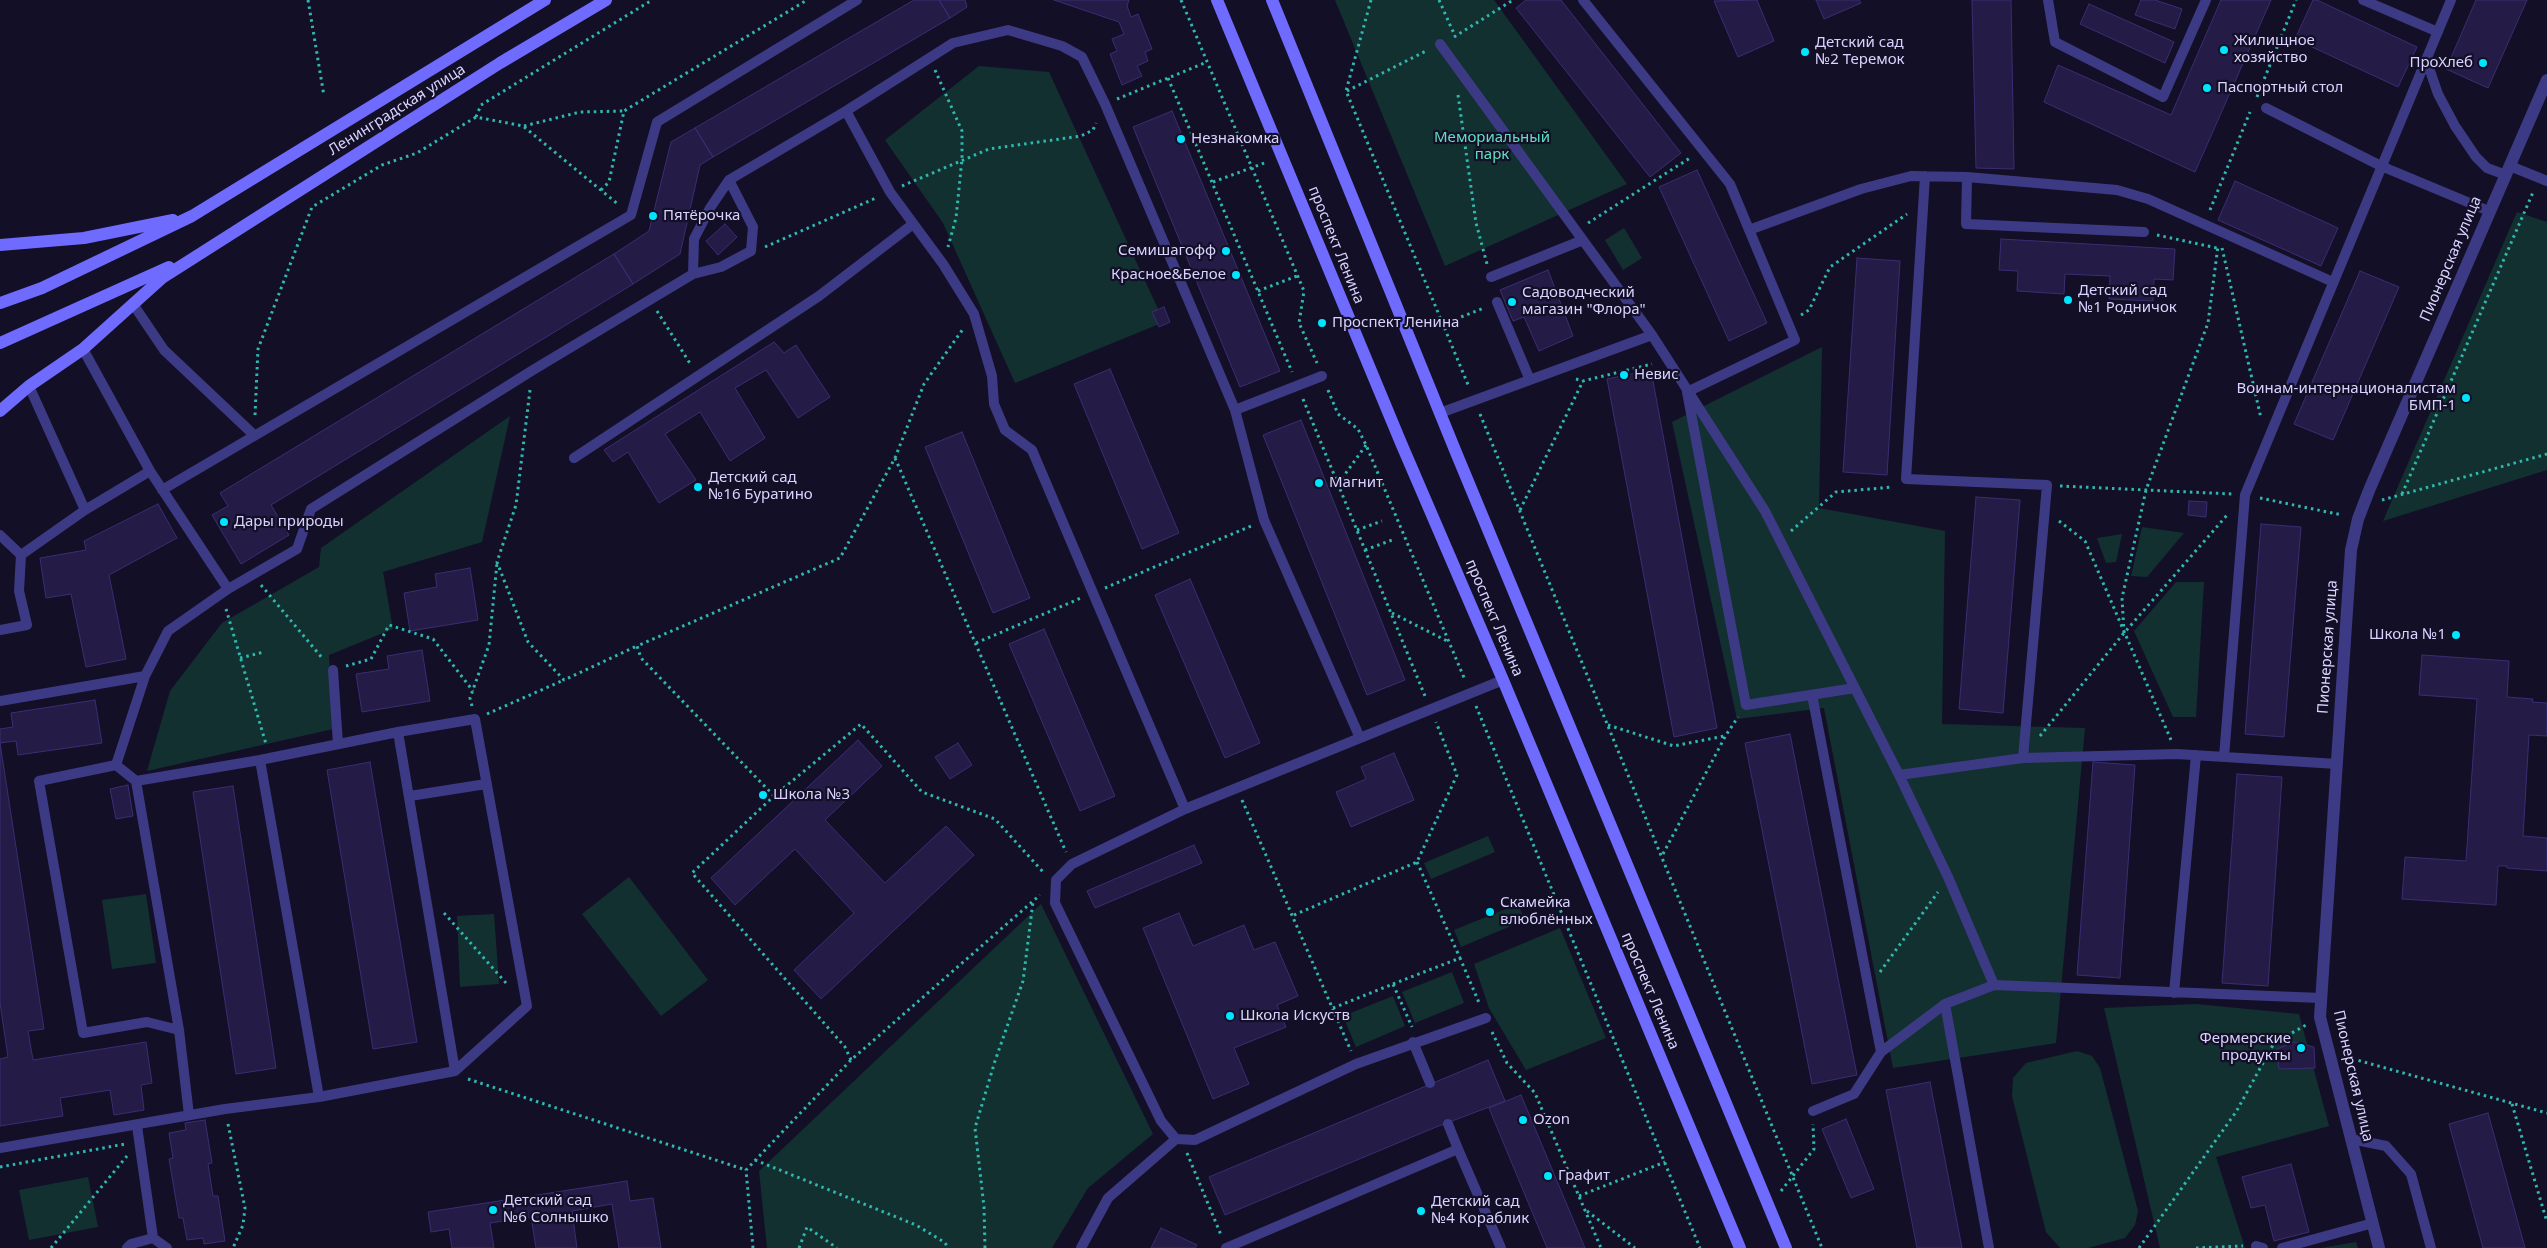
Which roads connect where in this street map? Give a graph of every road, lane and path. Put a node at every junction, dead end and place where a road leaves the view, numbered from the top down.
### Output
1 (308, 0) edge
2 (545, 0) edge
3 (606, 0) edge
4 (652, 0) edge
5 (807, 0) edge
6 (857, 0) edge
7 (1181, 0) edge
8 (1217, 0) edge
9 (1272, 0) edge
10 (1371, 0) edge
11 (1439, 0) edge
12 (1583, 0) edge
13 (2048, 0) edge
14 (2206, 0) edge
15 (2363, 0) edge
16 (2451, 0) edge
17 (2438, 32) junction
18 (1455, 36) dead end
19 (1440, 44) dead end
20 (929, 58) junction
21 (2426, 59) junction
22 (1207, 62) junction
23 (1168, 78) junction
24 (2547, 80) edge
25 (1457, 90) dead end
26 (324, 96) dead end
27 (1106, 104) junction
28 (2266, 108) dead end
29 (624, 111) junction
30 (846, 111) junction
31 (476, 117) junction
32 (523, 126) junction
33 (1703, 150) junction
34 (962, 159) junction
35 (1267, 162) dead end
36 (2381, 166) junction
37 (1252, 168) junction
38 (2508, 171) junction
39 (1925, 176) junction
40 (1967, 177) junction
41 (729, 180) junction
42 (2543, 180) edge
43 (1213, 182) junction
44 (601, 190) junction
45 (890, 192) junction
46 (1924, 202) junction
47 (2489, 211) junction
48 (631, 215) junction
49 (192, 216) junction
50 (913, 224) junction
51 (1750, 230) junction
52 (1576, 231) junction
53 (2218, 231) junction
54 (2144, 232) joint
55 (1583, 240) junction
56 (0, 245) edge
57 (207, 249) junction
58 (750, 250) junction
59 (943, 264) junction
60 (693, 274) junction
61 (1297, 276) junction
62 (1491, 277) joint
63 (2333, 282) junction
64 (1258, 291) junction
65 (650, 300) junction
66 (1497, 302) joint
67 (0, 303) edge
68 (134, 304) junction
69 (974, 314) junction
70 (1788, 323) junction
71 (1443, 324) junction
72 (1652, 335) junction
73 (0, 343) edge
74 (84, 349) junction
75 (1668, 362) junction
76 (533, 370) junction
77 (698, 376) junction
78 (1322, 376) junction
79 (1530, 380) junction
80 (29, 386) junction
81 (1298, 386) junction
82 (1687, 392) junction
83 (1475, 401) junction
84 (1235, 410) junction
85 (0, 411) edge
86 (1440, 413) junction
87 (254, 435) junction
88 (2267, 443) junction
89 (1366, 445) junction
90 (2547, 454) edge
91 (574, 458) dead end
92 (895, 458) junction
93 (150, 471) junction
94 (1906, 479) junction
95 (1338, 484) junction
96 (2047, 485) junction
97 (162, 490) junction
98 (2146, 490) junction
99 (2402, 494) junction
100 (2245, 495) junction
101 (2363, 507) junction
102 (85, 510) junction
103 (2045, 510) junction
104 (1519, 511) junction
105 (2358, 519) junction
106 (1264, 520) junction
107 (1382, 521) dead end
108 (1357, 530) junction
109 (0, 535) edge
110 (1392, 540) dead end
111 (1780, 540) junction
112 (1365, 550) junction
113 (21, 555) junction
114 (497, 562) junction
115 (253, 575) junction
116 (225, 592) junction
117 (1092, 593) junction
118 (1391, 613) junction
119 (0, 630) edge
120 (2124, 633) junction
121 (1449, 642) junction
122 (976, 643) junction
123 (637, 646) junction
124 (264, 652) dead end
125 (240, 658) junction
126 (333, 670) junction
127 (145, 676) junction
128 (564, 680) junction
129 (1503, 680) junction
130 (1855, 688) junction
131 (473, 691) junction
132 (1470, 694) junction
133 (1812, 695) junction
134 (0, 701) edge
135 (1746, 705) junction
136 (1431, 709) junction
137 (475, 719) junction
138 (1608, 724) junction
139 (398, 732) junction
140 (1726, 735) junction
141 (1360, 738) junction
142 (264, 739) dead end
143 (338, 744) junction
144 (2177, 754) junction
145 (2196, 756) junction
146 (2224, 757) junction
147 (2023, 758) junction
148 (260, 760) junction
149 (2337, 764) junction
150 (116, 765) junction
151 (1899, 775) junction
152 (136, 781) junction
153 (486, 784) junction
154 (1237, 788) junction
155 (410, 796) junction
156 (774, 796) junction
157 (1184, 809) junction
158 (1662, 855) junction
159 (1417, 862) junction
160 (1072, 864) junction
161 (1948, 877) junction
162 (1056, 880) junction
163 (425, 892) junction
164 (1033, 902) junction
165 (1294, 915) junction
166 (1460, 958) junction
167 (508, 984) dead end
168 (1393, 984) junction
169 (1994, 985) junction
170 (1869, 987) junction
171 (2174, 993) junction
172 (2321, 998) junction
173 (1945, 1004) junction
174 (1333, 1008) junction
175 (2320, 1017) junction
176 (1486, 1018) junction
177 (179, 1030) junction
178 (1415, 1042) junction
179 (1881, 1052) junction
180 (2329, 1052) junction
181 (851, 1060) junction
182 (1356, 1064) junction
183 (455, 1071) junction
184 (1430, 1083) dead end
185 (319, 1096) junction
186 (2512, 1103) junction
187 (225, 1109) junction
188 (1812, 1111) joint
189 (2547, 1113) edge
190 (189, 1115) junction
191 (1448, 1124) dead end
192 (137, 1126) junction
193 (1176, 1139) junction
194 (2351, 1139) junction
195 (139, 1142) junction
196 (0, 1148) edge
197 (1458, 1149) junction
198 (755, 1160) junction
199 (1665, 1162) junction
200 (0, 1167) edge
201 (746, 1170) junction
202 (1792, 1177) junction
203 (1579, 1196) junction
204 (1586, 1210) junction
205 (2547, 1222) edge
206 (2373, 1223) junction
207 (153, 1238) junction
208 (2259, 1247) edge
209 (51, 1248) edge
210 (126, 1248) edge
211 (167, 1248) edge
212 (233, 1248) edge
213 (753, 1248) edge
214 (799, 1248) edge
215 (837, 1248) edge
216 (949, 1248) edge
217 (985, 1248) edge
218 (1081, 1248) edge
219 (1226, 1248) edge
220 (1501, 1248) edge
221 (1601, 1248) edge
222 (1635, 1248) edge
223 (1700, 1248) edge
224 (1740, 1248) edge
225 (1786, 1248) edge
226 (1822, 1248) edge
227 (1990, 1248) edge
228 (2140, 1248) edge
229 (2196, 1248) edge
230 (2282, 1248) edge
231 (2379, 1248) edge
232 (2431, 1248) edge

1 - 26 path
2 - 49 main road, Ленинградская улица
3 - 57 main road, Ленинградская улица
4 - 31 path
5 - 29 path
6 - 48 lane
7 - 22 path
8 - 129 main road, проспект Ленина
9 - 86 main road, проспект Ленина
10 - 71 path
11 - 18 path
12 - 33 lane
13 - 14 lane
15 - 17 lane
16 - 17 lane
17 - 21 lane
19 - 52 lane
20 - 27 lane
20 - 30 lane
20 - 34 path
21 - 36 lane
21 - 38 lane
22 - 23 path
22 - 37 path
23 - 27 path
23 - 43 path
24 - 38 street, Пионерская улица
25 - 62 path
27 - 34 path
27 - 84 lane
28 - 36 lane
29 - 32 path
29 - 44 path
30 - 41 lane
30 - 45 lane
31 - 32 path
31 - 87 path
32 - 44 path
33 - 51 lane
33 - 52 path
34 - 45 path
34 - 59 path
35 - 37 path
36 - 47 lane
36 - 63 lane
37 - 43 path
37 - 61 path
38 - 42 lane
38 - 47 street, Пионерская улица
39 - 40 lane
39 - 46 lane
39 - 51 lane
40 - 53 lane
40 - 54 lane
41 - 58 lane
41 - 60 lane
42 - 99 path
43 - 64 path
44 - 48 path
45 - 50 lane
45 - 58 path
46 - 70 path
46 - 94 lane
47 - 101 street, Пионерская улица
48 - 87 lane
49 - 56 main road
49 - 67 main road
50 - 59 lane
50 - 77 lane
51 - 70 lane
52 - 55 lane
53 - 63 lane
53 - 88 path
54 - 98 path
55 - 62 lane
55 - 72 lane
57 - 68 main road
57 - 73 main road
58 - 60 lane
59 - 69 lane
60 - 65 lane
61 - 64 path
61 - 78 path
63 - 88 lane
64 - 81 path
65 - 76 lane
65 - 77 path
66 - 71 path
66 - 79 lane
68 - 74 main road
68 - 87 lane
69 - 92 path
69 - 117 lane
70 - 82 lane
71 - 83 path
72 - 75 lane
72 - 79 lane
74 - 80 main road
74 - 93 lane
75 - 82 lane
75 - 104 path
76 - 114 path
76 - 115 lane
77 - 91 lane
78 - 81 lane
78 - 89 path
79 - 83 lane
80 - 85 main road
80 - 102 lane
81 - 84 lane
81 - 95 path
82 - 111 lane
82 - 135 lane
83 - 86 lane
83 - 104 path
84 - 106 lane
86 - 225 main road, проспект Ленина
87 - 97 lane
88 - 100 lane
89 - 95 path
89 - 121 path
90 - 99 path
92 - 122 path
92 - 123 path
93 - 97 lane
93 - 102 lane
94 - 96 lane
94 - 111 path
95 - 108 path
96 - 98 path
96 - 103 lane
97 - 116 lane
98 - 100 path
98 - 120 path
99 - 101 path
100 - 105 path
100 - 120 path
100 - 146 lane
101 - 105 street, Пионерская улица
102 - 113 lane
103 - 120 path
103 - 147 lane
104 - 138 path
105 - 149 street, Пионерская улица
106 - 117 path
106 - 141 lane
107 - 108 path
108 - 112 path
109 - 113 lane
110 - 112 path
111 - 130 lane
112 - 118 path
113 - 119 lane
114 - 128 path
114 - 131 path
115 - 116 lane
115 - 126 path
116 - 125 path
116 - 127 lane
117 - 122 path
117 - 157 lane
118 - 121 path
118 - 136 path
120 - 144 path
120 - 147 path
121 - 132 path
122 - 160 path
123 - 128 path
123 - 156 path
124 - 125 path
125 - 142 path
126 - 131 path
126 - 143 lane
127 - 134 lane
127 - 150 lane
128 - 137 path
129 - 132 lane
129 - 224 main road, проспект Ленина
130 - 133 lane
130 - 151 lane
131 - 137 path
132 - 136 lane
132 - 199 path
133 - 135 lane
133 - 170 lane
135 - 140 path
136 - 141 lane
136 - 159 path
137 - 139 lane
137 - 153 lane
138 - 140 path
138 - 158 path
139 - 143 lane
139 - 155 lane
140 - 158 path
141 - 154 lane
143 - 148 lane
144 - 145 lane
144 - 147 lane
145 - 146 lane
145 - 171 lane
146 - 149 lane
147 - 151 lane
148 - 152 lane
148 - 185 lane
149 - 172 street, Пионерская улица
150 - 152 lane
150 - 177 lane
151 - 161 lane
152 - 177 lane
153 - 155 lane
153 - 183 lane
154 - 157 lane
154 - 165 path
155 - 163 lane
156 - 162 path
156 - 181 path
157 - 160 lane
158 - 202 path
159 - 165 path
159 - 166 path
160 - 162 lane
161 - 169 lane
161 - 170 path
162 - 164 path
162 - 193 lane
163 - 167 path
163 - 183 lane
164 - 181 path
164 - 217 path
165 - 174 path
166 - 168 path
166 - 176 path
168 - 174 path
168 - 178 path
169 - 171 lane
169 - 173 lane
170 - 179 lane
171 - 172 lane
172 - 175 street, Пионерская улица
173 - 179 lane
173 - 227 lane
174 - 182 path
175 - 180 street, Пионерская улица
175 - 228 path
176 - 178 lane
176 - 203 path
177 - 190 lane
178 - 182 lane
178 - 184 lane
179 - 188 lane
180 - 186 path
180 - 194 street, Пионерская улица
181 - 198 path
182 - 193 lane
183 - 185 lane
183 - 201 path
185 - 187 lane
186 - 189 path
186 - 205 path
187 - 190 lane
187 - 212 path
188 - 202 path
190 - 192 lane
191 - 197 lane
192 - 195 lane
192 - 196 lane
193 - 218 lane
193 - 219 path
194 - 206 street, Пионерская улица
194 - 232 lane
195 - 200 path
195 - 207 lane
195 - 209 path
197 - 219 lane
197 - 220 lane
198 - 201 path
198 - 216 path
199 - 203 path
199 - 223 path
201 - 213 path
202 - 226 path
203 - 204 path
204 - 221 path
204 - 222 path
206 - 230 lane
206 - 231 street, Пионерская улица
207 - 210 lane
207 - 211 lane
208 - 229 path
214 - 215 path

